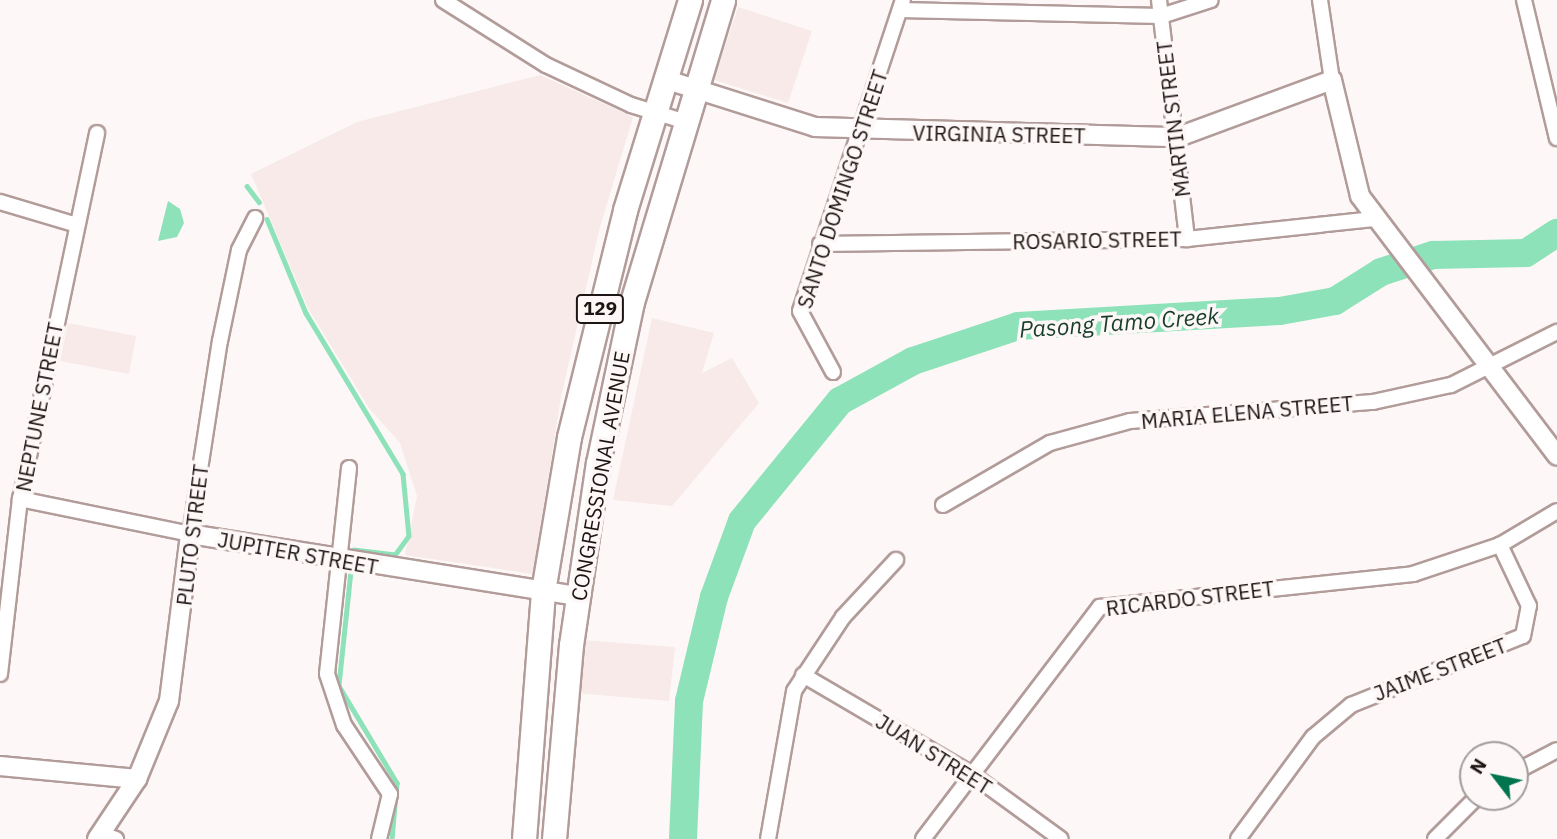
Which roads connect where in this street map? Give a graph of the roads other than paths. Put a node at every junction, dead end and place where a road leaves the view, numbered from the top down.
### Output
1 (443, 0) edge
2 (690, 0) edge
3 (723, 0) edge
4 (1159, 0) edge
5 (1212, 0) edge
6 (1320, 0) edge
7 (1524, 0) edge
8 (902, 5) edge
9 (1161, 16) junction
10 (664, 79) junction
11 (1332, 80) junction
12 (693, 89) junction
13 (653, 113) junction
14 (683, 121) junction
15 (859, 130) junction
16 (97, 132) dead end
17 (1178, 137) junction
18 (1557, 138) edge
19 (0, 202) edge
20 (255, 218) dead end
21 (1374, 219) junction
22 (76, 225) junction
23 (1187, 239) junction
24 (820, 244) junction
25 (1557, 332) edge
26 (1485, 369) junction
27 (833, 372) dead end
28 (1557, 456) edge
29 (349, 468) dead end
30 (20, 499) junction
31 (943, 505) dead end
32 (1557, 511) edge
33 (190, 534) junction
34 (1500, 545) junction
35 (895, 559) dead end
36 (338, 562) junction
37 (543, 591) junction
38 (578, 596) junction
39 (0, 674) edge
40 (803, 675) junction
41 (1557, 750) edge
42 (0, 765) edge
43 (1529, 765) edge
44 (970, 773) junction
45 (137, 779) junction
46 (1463, 811) edge
47 (105, 837) edge
48 (379, 839) edge
49 (524, 839) edge
50 (554, 839) edge
51 (768, 839) edge
52 (923, 839) edge
53 (1061, 839) edge
54 (1238, 839) edge
55 (1435, 839) edge

1 - 13 street
2 - 10 main road, CONGRESSIONAL AVENUE / 129
3 - 12 main road, CONGRESSIONAL AVENUE / 129
4 - 9 street, MARTIN STREET
5 - 9 street
6 - 11 street
7 - 18 street
8 - 9 street
8 - 15 street, SANTO DOMINGO STREET
9 - 17 street, MARTIN STREET
10 - 12 street, VIRGINIA STREET
10 - 13 main road, CONGRESSIONAL AVENUE / 129
11 - 17 street, VIRGINIA STREET
11 - 21 street
12 - 14 main road, CONGRESSIONAL AVENUE / 129
12 - 15 street, VIRGINIA STREET
13 - 14 street
13 - 37 main road, CONGRESSIONAL AVENUE / 129
14 - 38 main road, CONGRESSIONAL AVENUE / 129
15 - 17 street, VIRGINIA STREET
15 - 24 street, SANTO DOMINGO STREET
16 - 22 street, NEPTUNE STREET
17 - 23 street, MARTIN STREET
19 - 22 street
20 - 33 street, PLUTO STREET
21 - 23 street, ROSARIO STREET
21 - 26 street
22 - 30 street, NEPTUNE STREET
23 - 24 street, ROSARIO STREET
24 - 27 street, SANTO DOMINGO STREET
25 - 26 street, MARIA ELENA STREET
26 - 28 street
26 - 31 street, MARIA ELENA STREET
29 - 36 street
30 - 33 street, JUPITER STREET
30 - 39 street, NEPTUNE STREET
32 - 34 street, RICARDO STREET
33 - 36 street, JUPITER STREET
33 - 45 street, PLUTO STREET
34 - 44 street, RICARDO STREET
34 - 54 street, JAIME STREET
35 - 40 street
36 - 37 street, JUPITER STREET
36 - 48 street
37 - 38 street, JUPITER STREET
37 - 49 main road, CONGRESSIONAL AVENUE / 129
38 - 50 main road, CONGRESSIONAL AVENUE / 129
40 - 44 street, JUAN STREET
40 - 51 street
41 - 43 street
42 - 45 street
44 - 52 street, RICARDO STREET
44 - 53 street, JUAN STREET
45 - 47 street, PLUTO STREET
46 - 55 street

